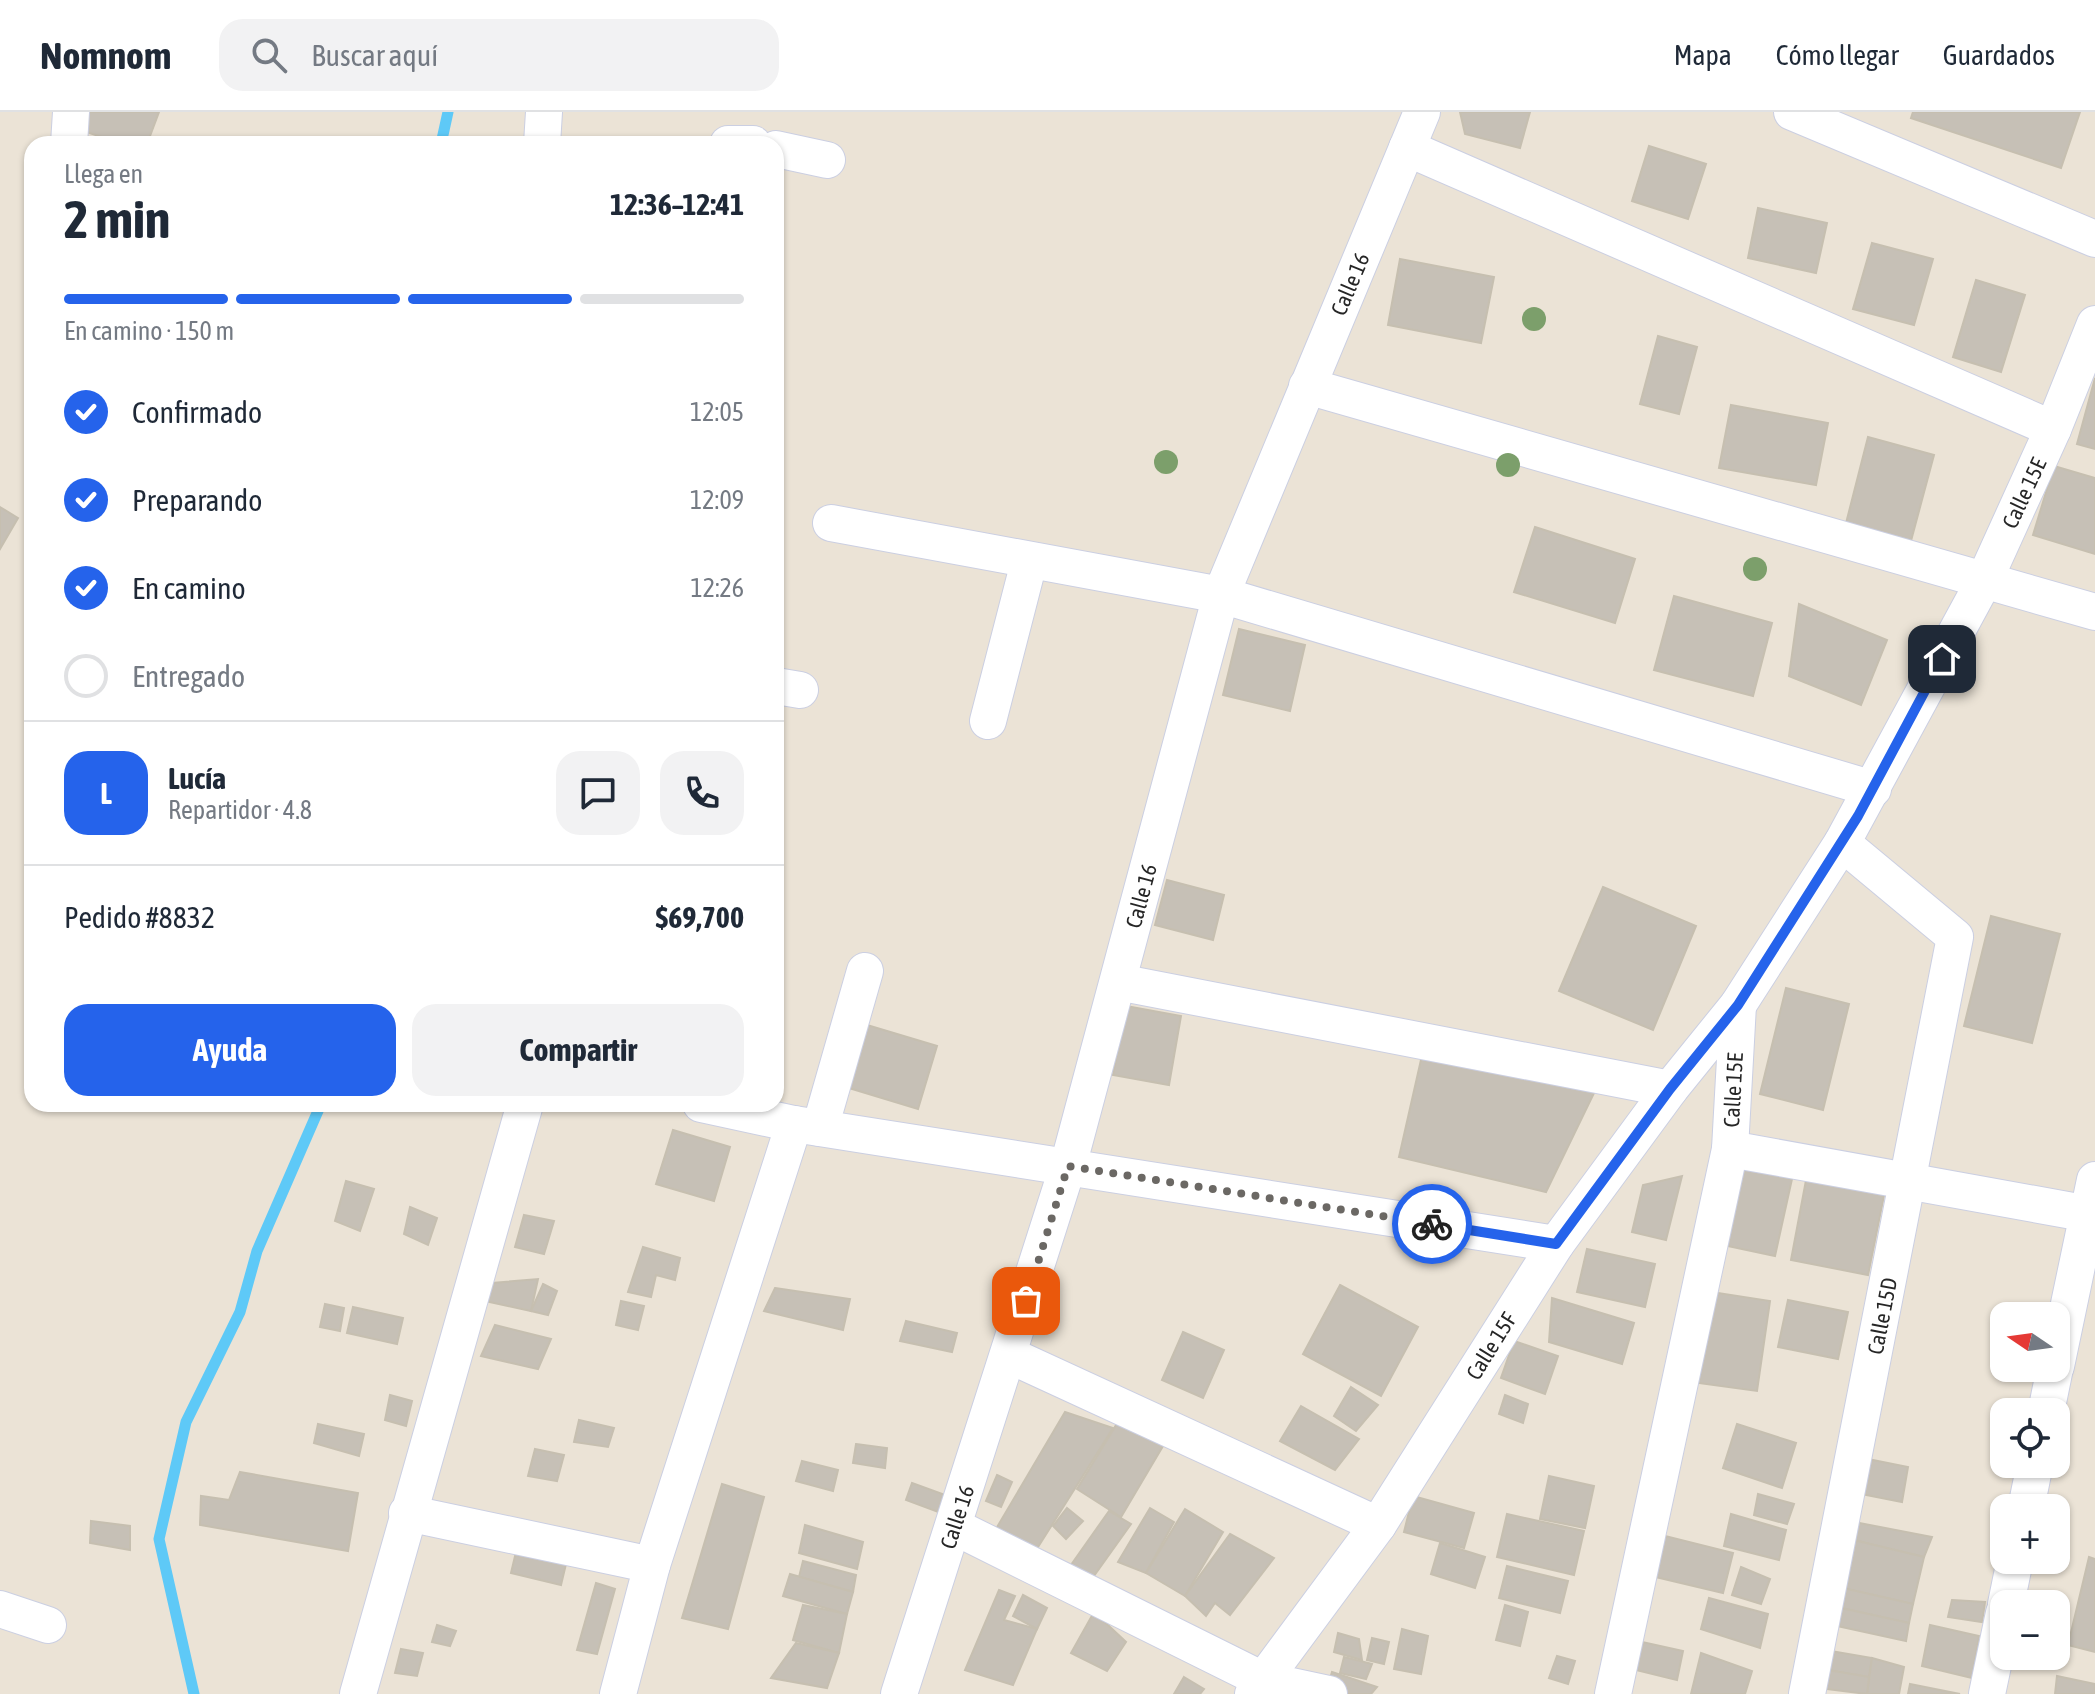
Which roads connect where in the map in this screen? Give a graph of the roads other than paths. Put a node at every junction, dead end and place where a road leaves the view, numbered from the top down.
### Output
1 (71, 112) edge
2 (544, 112) edge
3 (1422, 112) edge
4 (1792, 112) edge
5 (70, 136) edge
6 (542, 136) edge
7 (1407, 148) junction
8 (784, 151) edge
9 (827, 160) dead end
10 (2095, 239) edge
11 (2095, 324) edge
12 (1307, 386) junction
13 (2053, 429) junction
14 (831, 523) dead end
15 (1029, 562) junction
16 (1984, 581) junction
17 (1221, 595) junction
18 (2095, 612) edge
19 (988, 721) dead end
20 (1873, 789) junction
21 (1842, 843) junction
22 (865, 971) dead end
23 (1118, 982) junction
24 (1738, 1005) junction
25 (1670, 1089) junction
26 (523, 1112) edge
27 (740, 1112) edge
28 (807, 1126) junction
29 (1730, 1149) junction
30 (1068, 1166) junction
31 (1908, 1182) junction
32 (2093, 1203) edge
33 (1556, 1244) junction
34 (2070, 1305) edge
35 (1009, 1355) junction
36 (407, 1513) junction
37 (1378, 1525) junction
38 (955, 1527) junction
39 (652, 1565) junction
40 (0, 1609) edge
41 (48, 1625) dead end
42 (1992, 1670) edge
43 (912, 1687) edge
44 (1258, 1687) edge
45 (358, 1694) edge
46 (618, 1694) edge
47 (1329, 1694) edge
48 (1613, 1694) edge
49 (1807, 1694) edge
50 (1987, 1694) edge

1 - 5 street
2 - 6 street
3 - 7 street, Calle 16
4 - 10 street
7 - 12 street, Calle 16
7 - 13 street
8 - 9 street
11 - 13 street, Calle 15E
12 - 16 street
12 - 17 street, Calle 16
13 - 16 street, Calle 15E
14 - 15 street
15 - 17 street
15 - 19 street
16 - 18 street
16 - 20 street, Calle 15E
17 - 20 street
17 - 23 street, Calle 16
20 - 21 street, Calle 15E
21 - 24 street, Calle 15E
21 - 31 street, Calle 15D
22 - 28 street
23 - 25 street
23 - 30 street, Calle 16
24 - 25 street, Calle 15F
24 - 29 street, Calle 15E
25 - 33 street, Calle 15F
26 - 36 street
27 - 28 street
28 - 30 street
28 - 39 street
29 - 31 street
29 - 48 street, Calle 15E
30 - 33 street
30 - 35 street, Calle 16
31 - 32 street
31 - 49 street, Calle 15D
32 - 34 street
33 - 37 street, Calle 15F
35 - 37 street
35 - 38 street, Calle 16
36 - 39 street
36 - 45 street
37 - 44 street, Calle 15F
38 - 43 street, Calle 16
38 - 44 street
39 - 46 street
40 - 41 street
42 - 50 street
44 - 47 street

